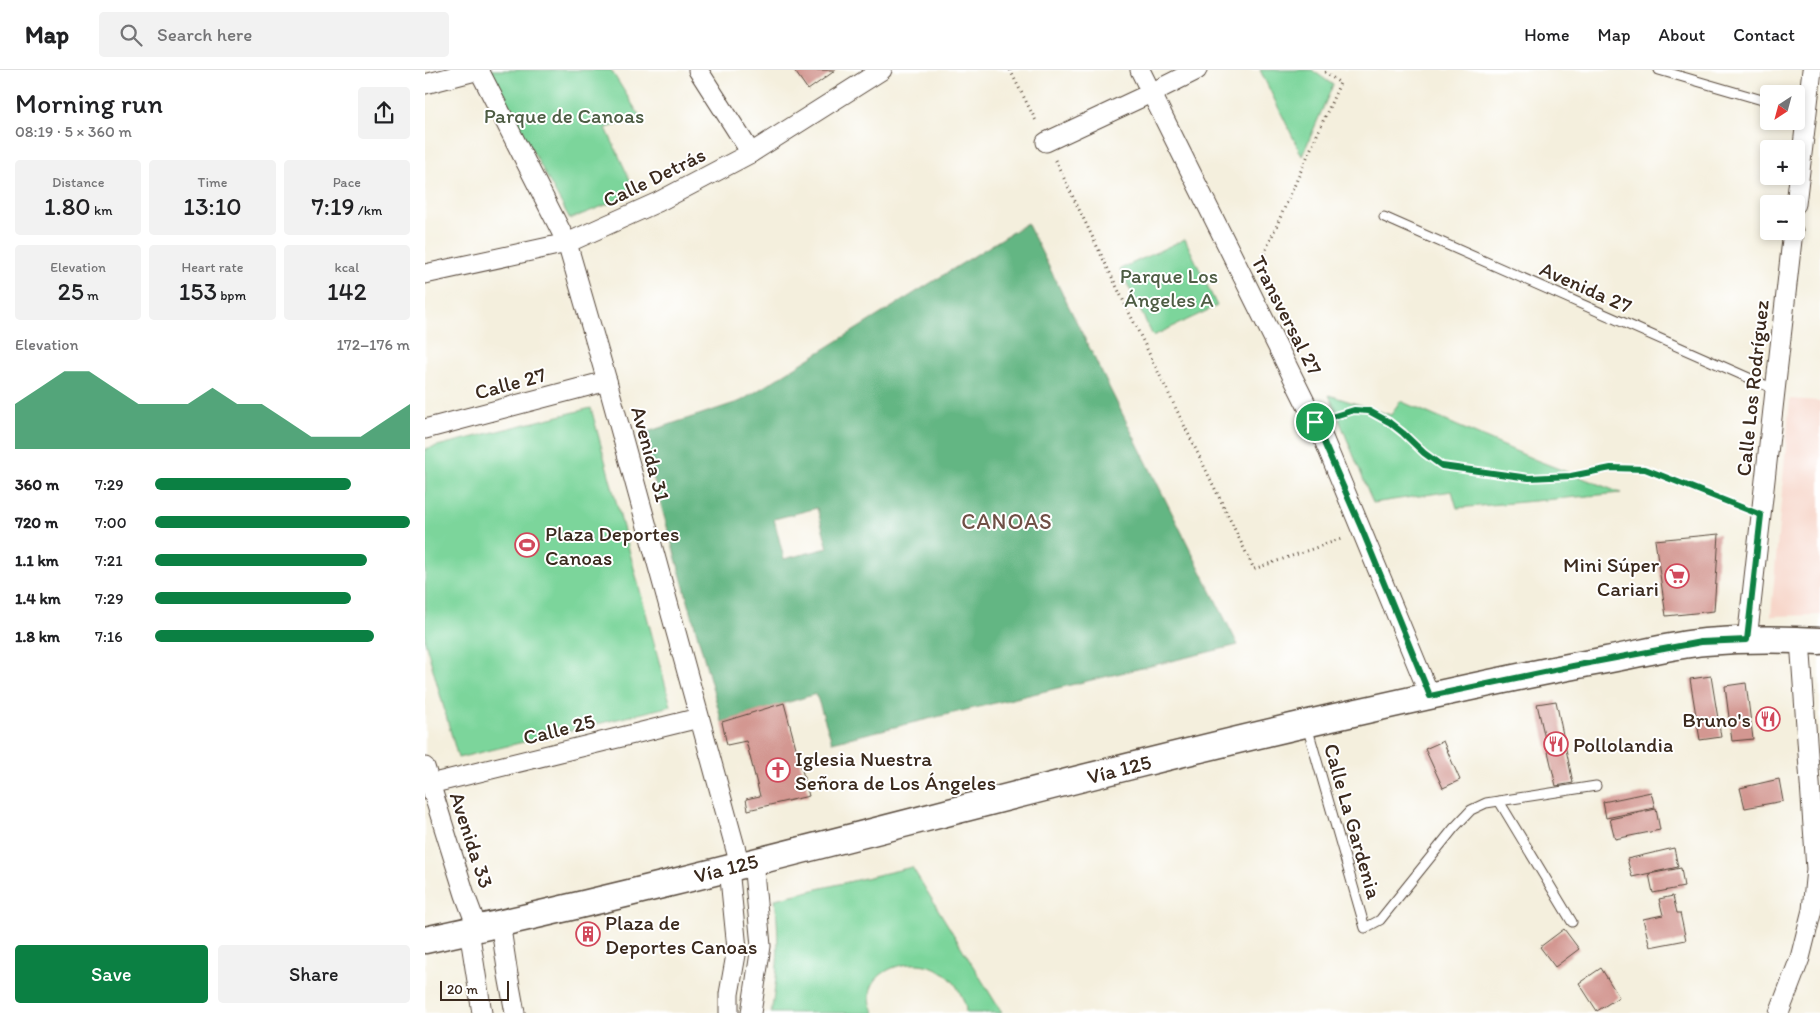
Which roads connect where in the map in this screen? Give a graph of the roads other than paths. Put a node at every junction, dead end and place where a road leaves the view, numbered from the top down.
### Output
1 (479, 70) edge
2 (698, 70) edge
3 (882, 70) edge
4 (1139, 70) edge
5 (1197, 70) edge
6 (1659, 70) edge
7 (1812, 70) edge
8 (425, 84) edge
9 (1151, 93) junction
10 (1805, 97) edge
11 (1760, 99) edge
12 (1800, 130) edge
13 (1046, 142) road end
14 (751, 152) junction
15 (1796, 195) edge
16 (1385, 217) dead end
17 (1792, 240) edge
18 (567, 243) junction
19 (425, 274) edge
20 (607, 381) junction
21 (1774, 389) junction
22 (425, 429) edge
23 (1747, 640) junction
24 (1810, 641) edge
25 (1430, 696) junction
26 (699, 718) junction
27 (1307, 723) junction
28 (428, 776) edge
29 (1596, 786) dead end
30 (1499, 801) junction
31 (740, 864) junction
32 (1572, 922) dead end
33 (482, 927) junction
34 (425, 940) edge
35 (482, 1013) edge
36 (515, 1013) edge
37 (729, 1013) edge
38 (751, 1013) edge
39 (1779, 1013) edge

1 - 8 street
1 - 18 street, Avenida 31
2 - 14 street
3 - 14 street, Calle Detrás
4 - 9 street, Transversal 27
5 - 9 street
6 - 11 lane
7 - 10 street
9 - 13 street
9 - 25 street, Transversal 27
12 - 15 street
14 - 18 street, Calle Detrás
16 - 21 lane, Avenida 27
17 - 21 street, Calle Los Rodríguez
18 - 19 street, Calle Detrás
18 - 20 street, Avenida 31
20 - 22 street, Calle 27
20 - 26 street, Avenida 31
21 - 23 street, Calle Los Rodríguez
23 - 24 main road, Vía 125
23 - 25 main road, Vía 125
24 - 39 street
25 - 27 main road, Vía 125
26 - 28 street, Calle 25
26 - 31 street, Avenida 31
27 - 30 lane, Calle La Gardenia
27 - 31 main road, Vía 125
28 - 33 street, Avenida 33
29 - 30 lane
30 - 32 lane
31 - 33 main road, Vía 125
31 - 37 street
31 - 38 street
33 - 34 main road, Vía 125
33 - 35 street
33 - 36 street

